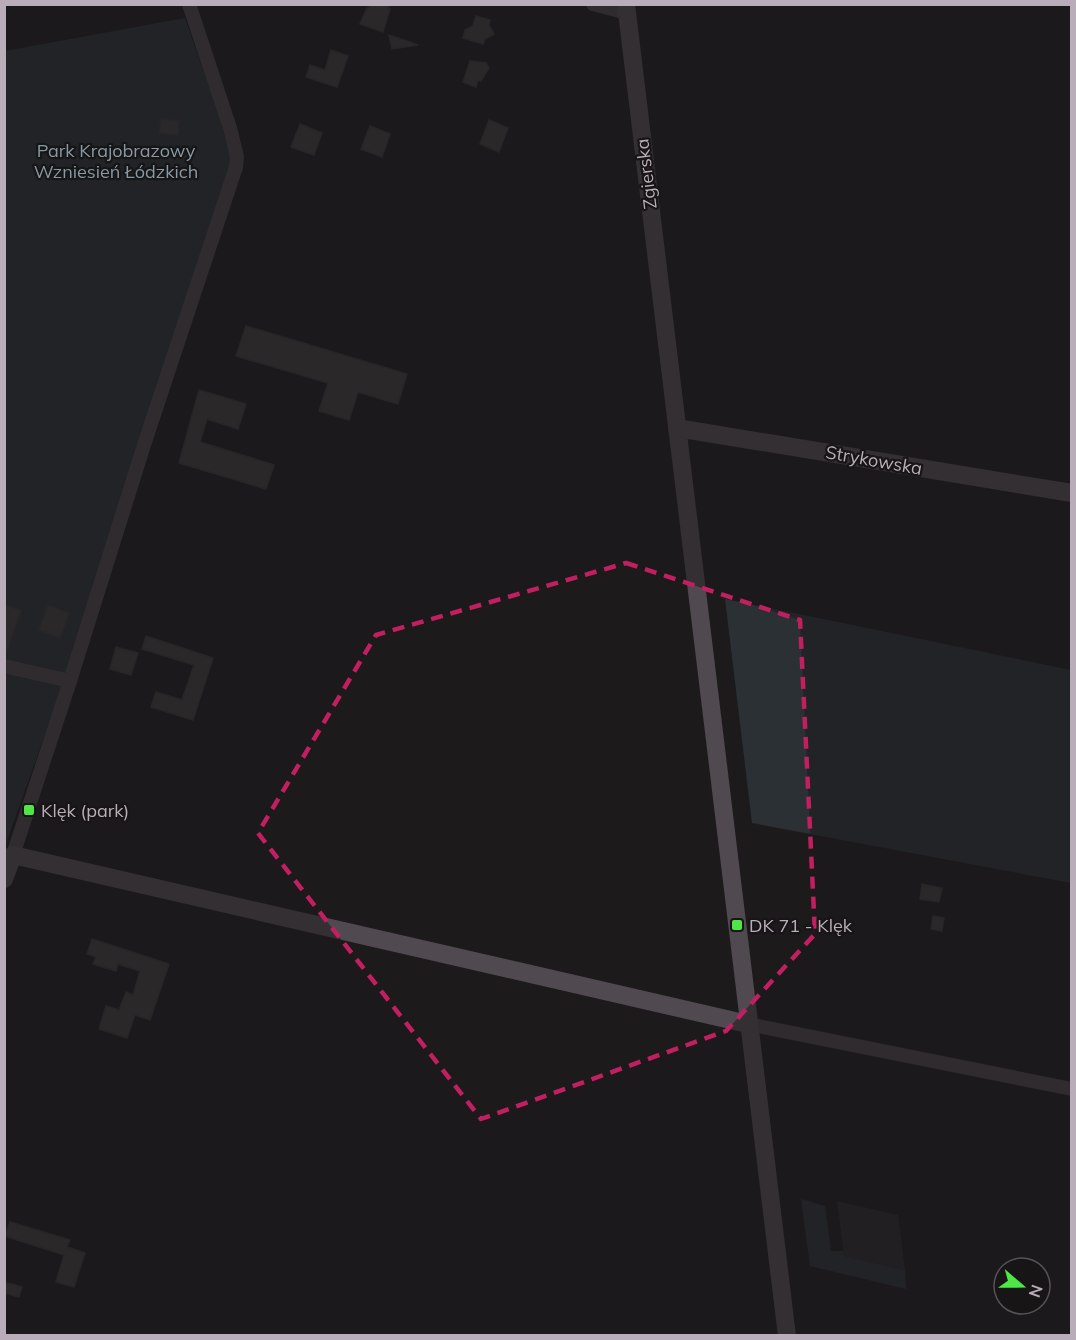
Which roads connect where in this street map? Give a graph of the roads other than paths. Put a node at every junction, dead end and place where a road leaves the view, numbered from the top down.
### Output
1 (189, 4) edge
2 (593, 4) edge
3 (626, 9) edge
4 (677, 428) junction
5 (1071, 493) edge
6 (4, 666) edge
7 (70, 681) junction
8 (13, 855) junction
9 (4, 879) edge
10 (748, 1024) junction
11 (1071, 1089) edge
12 (787, 1335) edge

1 - 7 street
2 - 3 street
3 - 4 main road, Zgierska
4 - 5 main road, Strykowska
4 - 10 main road, Zgierska
6 - 7 street
7 - 8 street
8 - 9 main road
8 - 10 main road
10 - 11 street
10 - 12 main road, Zgierska

